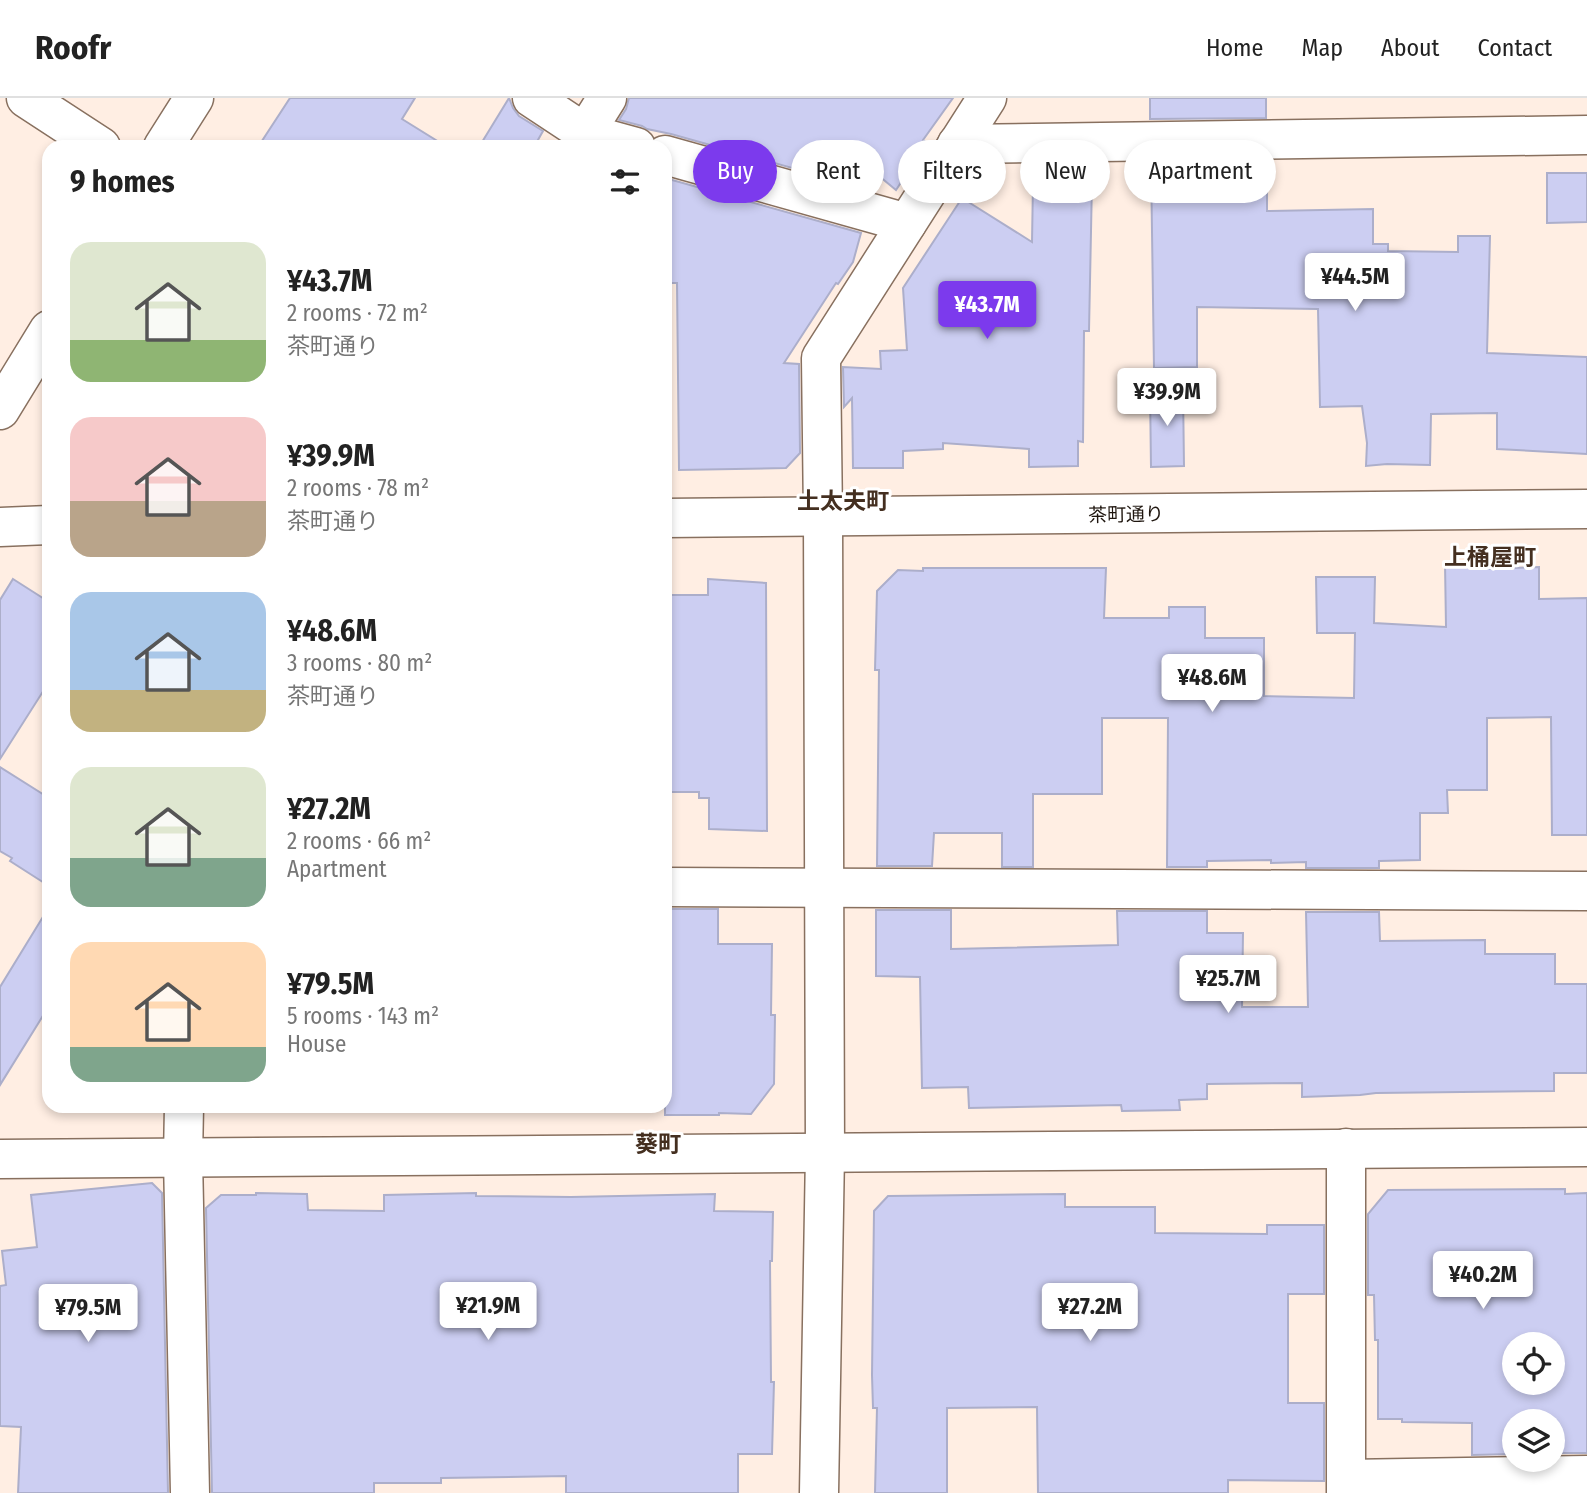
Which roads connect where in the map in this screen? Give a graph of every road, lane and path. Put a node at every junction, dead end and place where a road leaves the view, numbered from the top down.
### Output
1 (26, 98) edge
2 (194, 98) edge
3 (532, 98) edge
4 (607, 98) edge
5 (987, 98) edge
6 (586, 133) junction
7 (1587, 135) edge
8 (91, 140) edge
9 (167, 140) edge
10 (611, 140) edge
11 (960, 140) edge
12 (1006, 143) edge
13 (672, 157) edge
14 (919, 203) edge
15 (906, 223) junction
16 (42, 341) edge
17 (0, 410) edge
18 (1587, 509) edge
19 (823, 517) junction
20 (672, 518) edge
21 (42, 526) edge
22 (0, 527) edge
23 (672, 887) edge
24 (824, 887) junction
25 (1587, 891) edge
26 (184, 1113) edge
27 (1587, 1147) edge
28 (1346, 1148) junction
29 (825, 1153) junction
30 (183, 1158) junction
31 (0, 1160) edge
32 (1567, 1481) edge
33 (1347, 1486) edge
34 (190, 1493) edge
35 (819, 1493) edge

1 - 8 street
2 - 9 street
3 - 6 street
4 - 6 street
5 - 11 street
6 - 10 street
7 - 12 street
13 - 15 street
14 - 15 street
15 - 19 street
16 - 17 street
18 - 19 street, 茶町通り
19 - 20 street, 茶町通り
19 - 24 street
21 - 22 street
23 - 24 street
24 - 25 street
24 - 29 street
26 - 30 street
27 - 28 street
28 - 29 street
28 - 33 street
29 - 30 street
29 - 35 street
30 - 31 street
30 - 34 street
32 - 33 street

